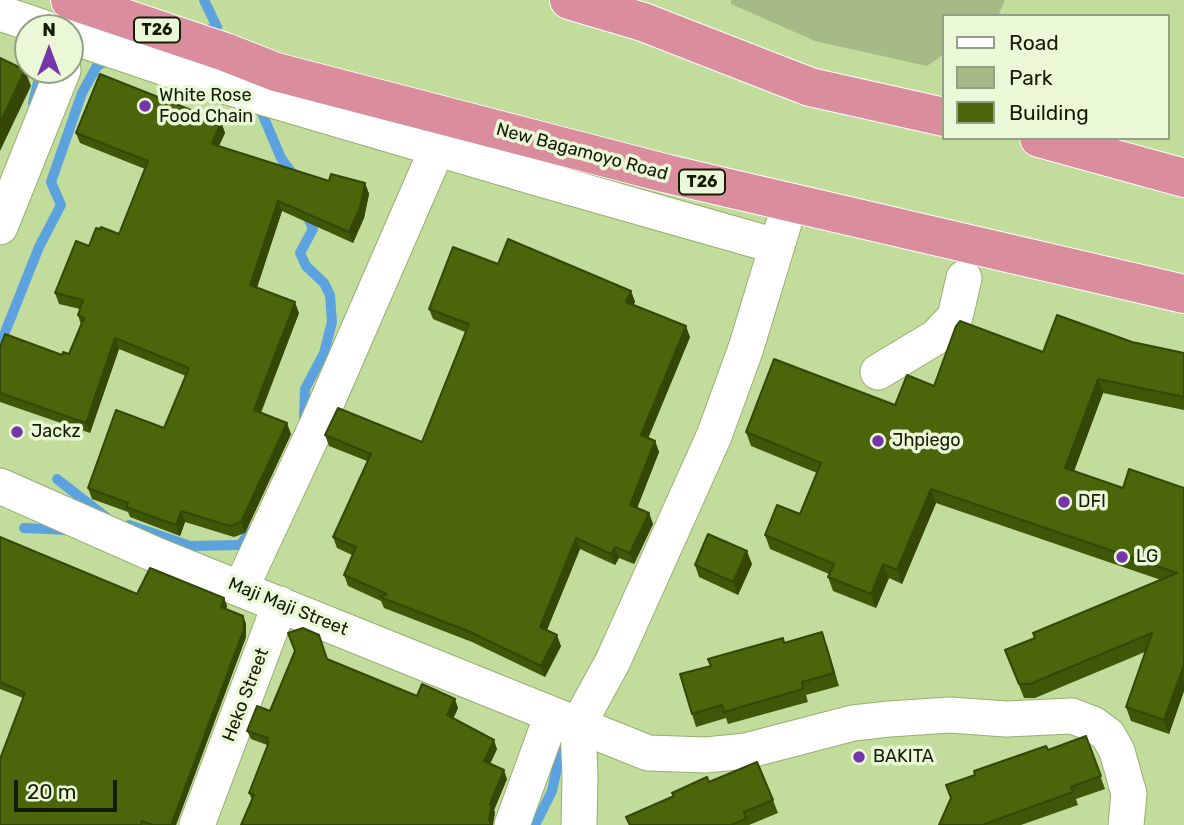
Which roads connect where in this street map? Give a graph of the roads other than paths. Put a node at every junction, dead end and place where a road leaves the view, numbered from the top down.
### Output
1 (569, 0) edge
2 (84, 29) edge
3 (84, 33) edge
4 (57, 84) edge
5 (942, 117) edge
6 (1047, 140) edge
7 (437, 149) junction
8 (1184, 178) edge
9 (790, 203) junction
10 (0, 227) edge
11 (776, 246) junction
12 (964, 278) dead end
13 (1184, 294) edge
14 (878, 372) dead end
15 (2, 495) edge
16 (241, 588) junction
17 (280, 604) junction
18 (565, 720) junction
19 (197, 825) edge
20 (512, 825) edge
21 (579, 825) edge
22 (1126, 825) edge

1 - 5 highway
2 - 9 highway, New Bagamoyo Road / T26
3 - 7 street
4 - 10 street
6 - 8 highway
7 - 11 street
7 - 16 street
9 - 11 street
9 - 13 highway, New Bagamoyo Road / T26
11 - 18 street
12 - 14 street
15 - 16 street, Maji Maji Street
16 - 17 street, Maji Maji Street
17 - 18 street, Maji Maji Street
17 - 19 street, Heko Street
18 - 20 street
18 - 21 street
18 - 22 street, Maji Maji Street

